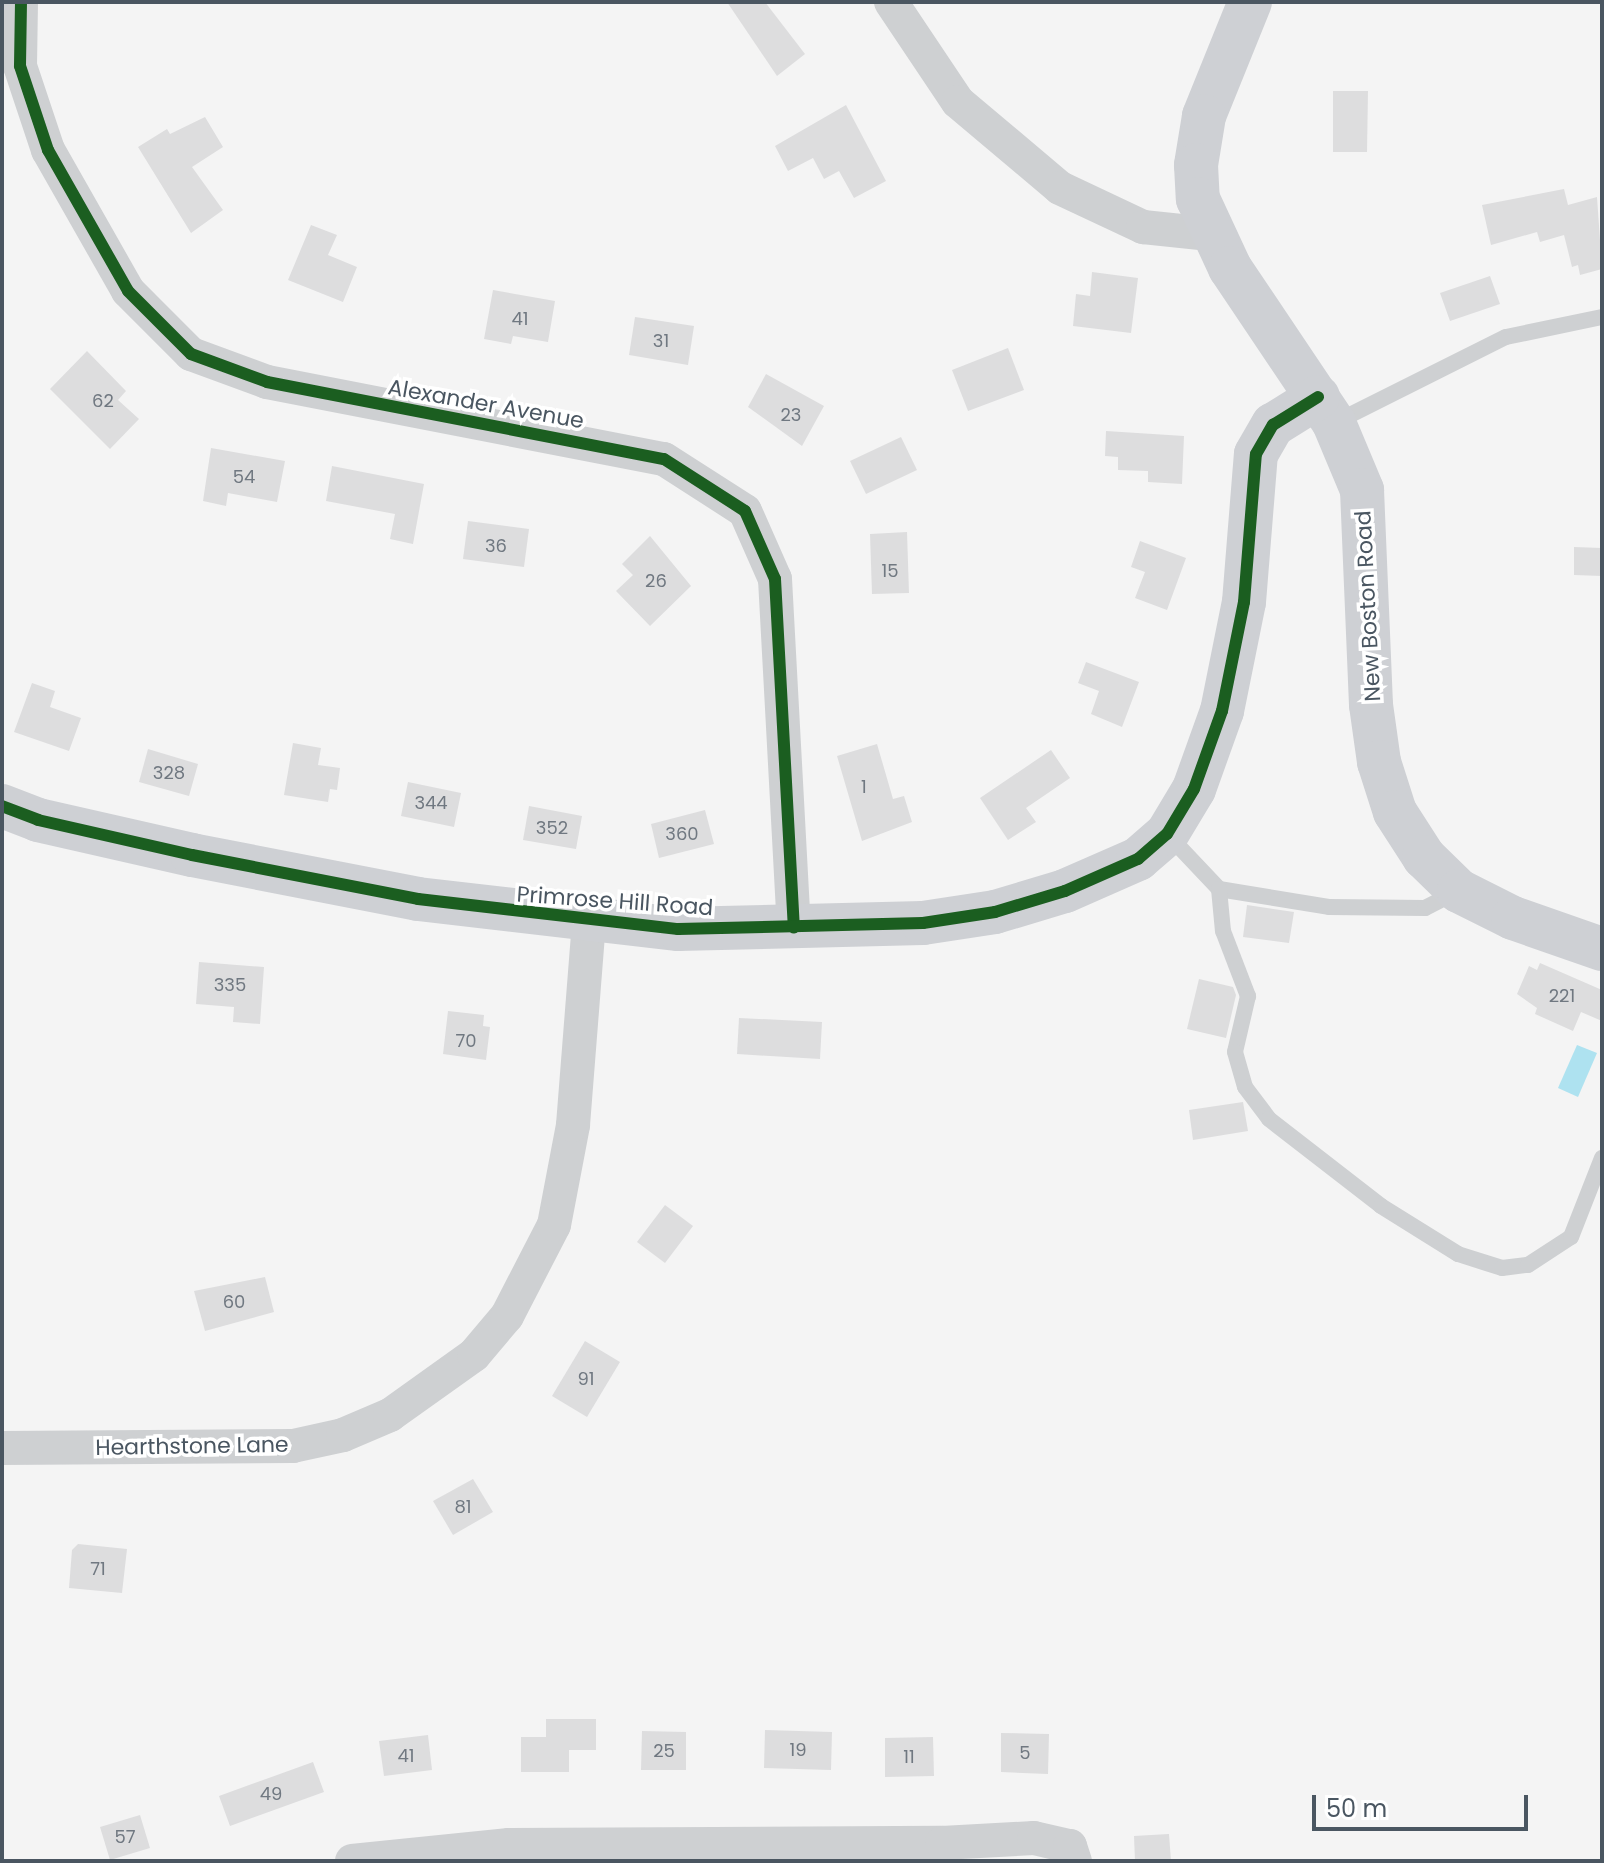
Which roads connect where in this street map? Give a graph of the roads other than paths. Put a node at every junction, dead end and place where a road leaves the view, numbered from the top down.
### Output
1 (21, 2) edge
2 (891, 2) edge
3 (1250, 2) edge
4 (1210, 234) junction
5 (1602, 317) edge
6 (1326, 410) junction
7 (2, 806) edge
8 (1167, 834) junction
9 (1219, 889) junction
10 (1459, 891) junction
11 (589, 922) junction
12 (794, 927) junction
13 (1602, 949) edge
14 (1602, 1158) edge
15 (2, 1448) edge
16 (771, 1851) edge
17 (1073, 1854) edge
18 (460, 1855) edge
19 (352, 1861) edge

1 - 12 street, Alexander Avenue
2 - 4 street
3 - 4 street, New Boston Road
4 - 6 street, New Boston Road
5 - 6 lane
6 - 8 street, Primrose Hill Road
6 - 10 street, New Boston Road
7 - 11 street, Primrose Hill Road
8 - 9 lane
8 - 12 street, Primrose Hill Road
9 - 10 lane
9 - 14 lane
10 - 13 street, New Boston Road
11 - 12 street, Primrose Hill Road
11 - 15 street, Hearthstone Lane
16 - 17 street
16 - 18 street
18 - 19 street

